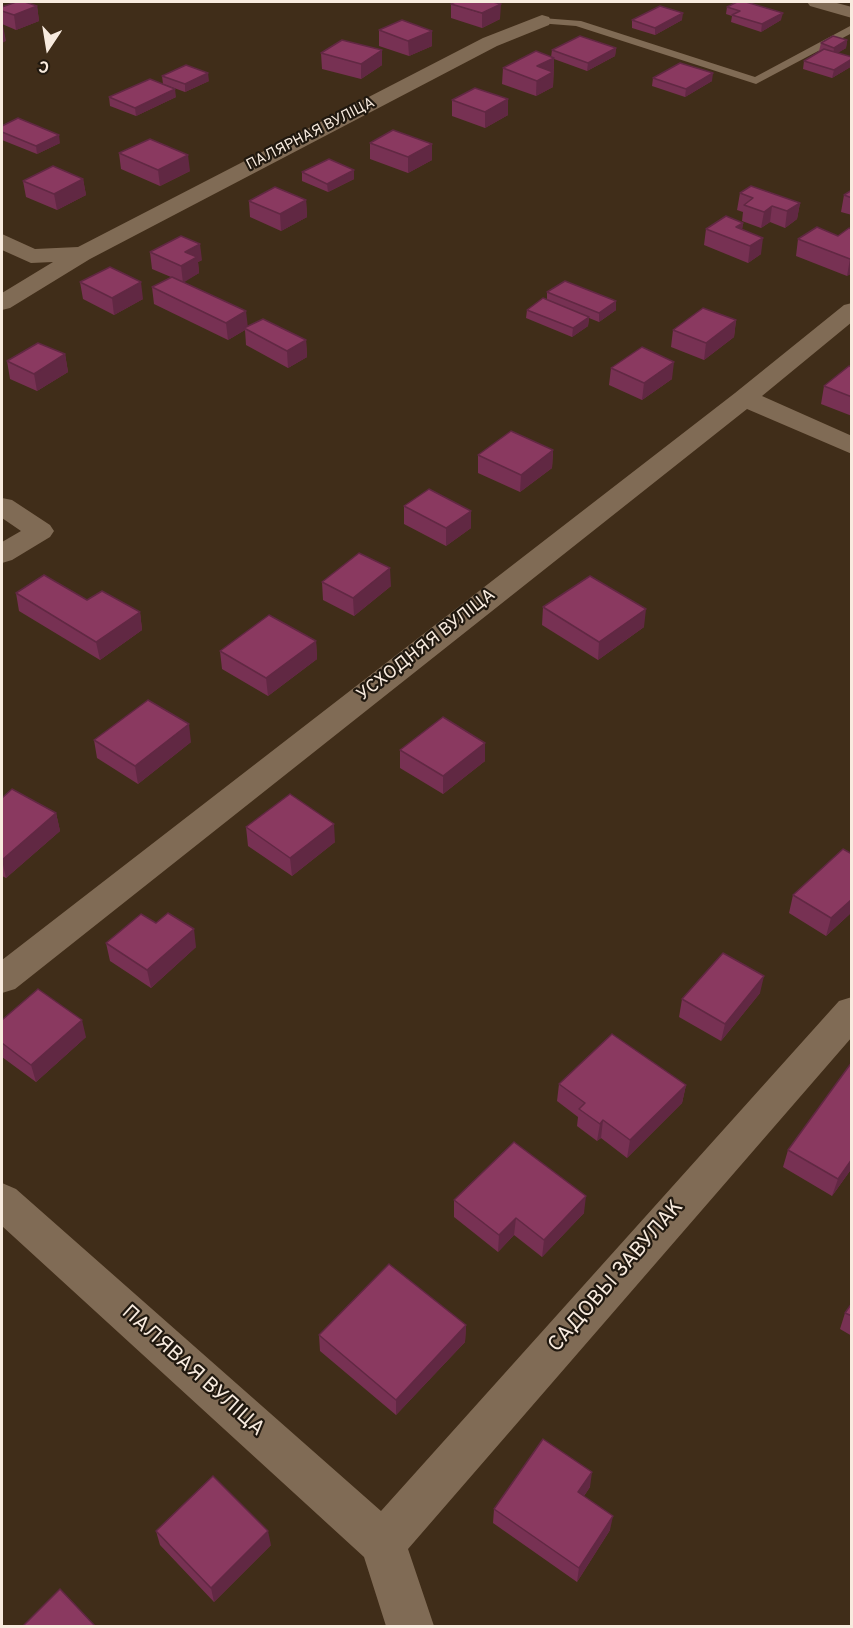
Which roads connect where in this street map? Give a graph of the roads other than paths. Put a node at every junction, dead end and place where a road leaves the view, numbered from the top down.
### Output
1 (816, 2) edge
2 (852, 13) edge
3 (542, 21) joint
4 (852, 28) edge
5 (2, 241) edge
6 (82, 254) junction
7 (31, 256) junction
8 (4, 302) edge
9 (852, 310) edge
10 (744, 398) junction
11 (852, 446) edge
12 (2, 506) edge
13 (2, 554) edge
14 (2, 979) edge
15 (844, 1033) edge
16 (2, 1201) edge
17 (383, 1543) junction
18 (410, 1626) edge

1 - 2 street
3 - 4 lane
3 - 6 street, ПАЛЯРНАЯ ВУЛІЦА
5 - 7 street
6 - 7 street
6 - 8 street, ПАЛЯРНАЯ ВУЛІЦА
7 - 8 street
9 - 10 street, УСХОДНЯЯ ВУЛІЦА
10 - 11 street
10 - 14 street, УСХОДНЯЯ ВУЛІЦА
12 - 13 street
15 - 17 street, САДОВЫ ЗАВУЛАК
16 - 17 street, ПАЛЯВАЯ ВУЛІЦА
17 - 18 street

